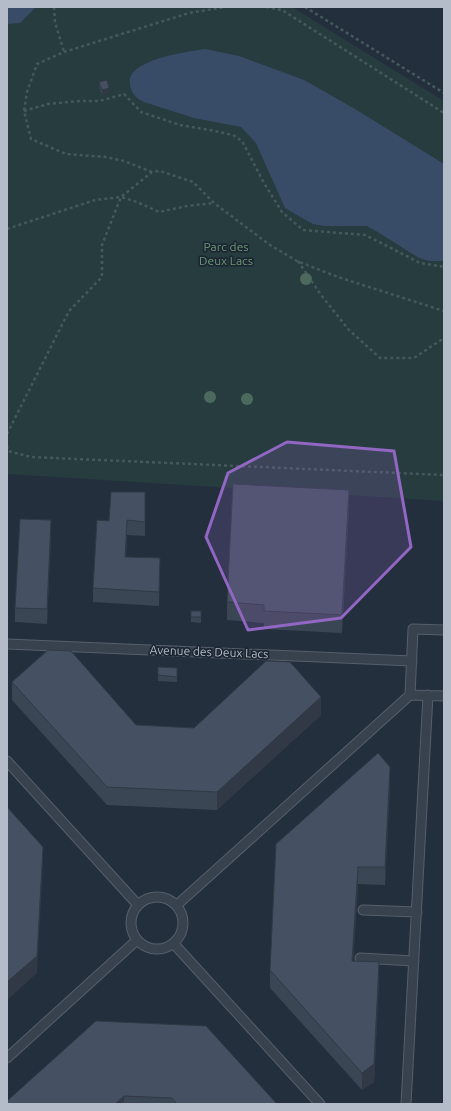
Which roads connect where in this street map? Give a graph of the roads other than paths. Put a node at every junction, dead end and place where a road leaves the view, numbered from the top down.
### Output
1 (444, 630) edge
2 (7, 644) edge
3 (412, 661) junction
4 (410, 695) junction
5 (428, 695) junction
6 (444, 696) edge
7 (7, 761) edge
8 (138, 905) junction
9 (177, 905) junction
10 (363, 910) dead end
11 (416, 912) junction
12 (137, 940) junction
13 (174, 944) junction
14 (360, 958) dead end
15 (414, 962) junction
16 (7, 1058) edge
17 (320, 1104) edge
18 (406, 1104) edge

1 - 3 lane
2 - 3 lane, Avenue des Deux Lacs
3 - 4 lane
4 - 5 lane
4 - 9 lane
5 - 6 lane
5 - 11 lane
7 - 8 lane
8 - 9 lane
8 - 12 lane
9 - 13 lane
10 - 11 lane
11 - 15 lane
12 - 13 lane
12 - 16 lane
13 - 17 lane
14 - 15 lane
15 - 18 lane

